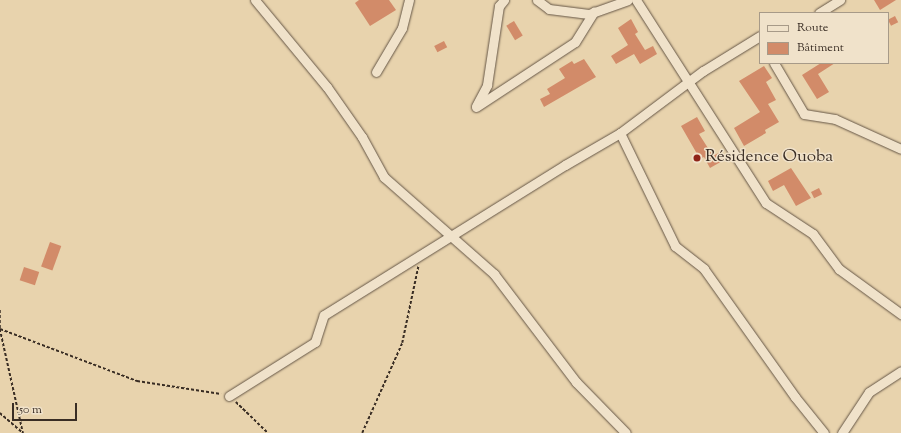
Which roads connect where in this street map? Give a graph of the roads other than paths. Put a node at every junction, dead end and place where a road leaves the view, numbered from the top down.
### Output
1 (255, 0) edge
2 (409, 0) edge
3 (504, 0) edge
4 (537, 0) edge
5 (628, 0) edge
6 (636, 0) edge
7 (840, 0) edge
8 (594, 12) junction
9 (821, 12) edge
10 (759, 38) edge
11 (775, 64) edge
12 (376, 72) dead end
13 (691, 82) junction
14 (620, 133) junction
15 (901, 149) edge
16 (452, 236) junction
17 (901, 314) edge
18 (901, 371) edge
19 (229, 396) road end
20 (626, 433) edge
21 (824, 433) edge
22 (842, 433) edge

1 - 16 street
2 - 12 street
3 - 8 street
4 - 8 street
5 - 8 street
6 - 13 street
7 - 9 street
10 - 13 street
11 - 15 street
13 - 14 street
13 - 17 street
14 - 16 street
14 - 21 street
16 - 19 street
16 - 20 street
18 - 22 street

